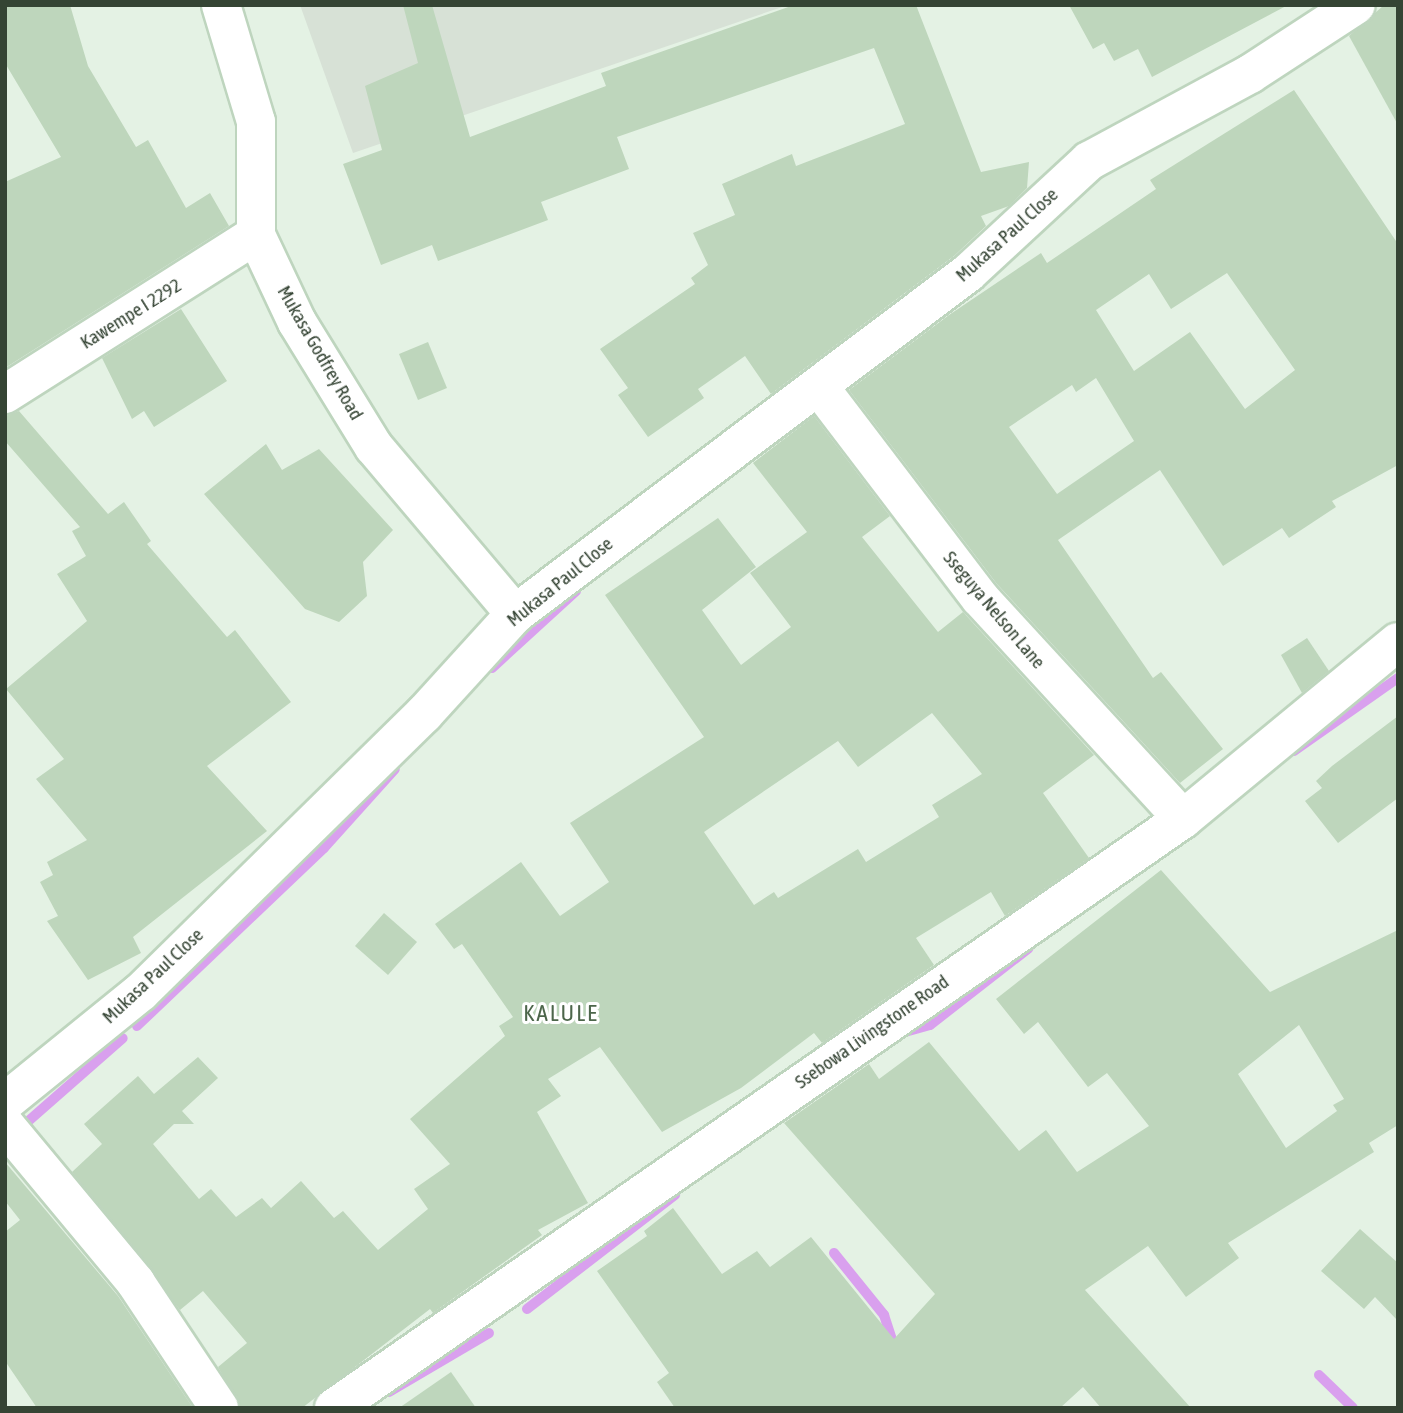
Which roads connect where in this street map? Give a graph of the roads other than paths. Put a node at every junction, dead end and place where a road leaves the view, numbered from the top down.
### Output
1 (221, 5) edge
2 (1356, 5) edge
3 (256, 235) junction
4 (820, 388) junction
5 (5, 394) edge
6 (515, 614) junction
7 (1398, 642) edge
8 (1183, 819) junction
9 (5, 1101) edge
10 (5, 1125) edge
11 (219, 1408) edge
12 (334, 1408) edge

1 - 3 street, Mukasa Godfrey Road
2 - 4 street, Mukasa Paul Close
3 - 5 street, Kawempe I 2292
3 - 6 street, Mukasa Godfrey Road
4 - 6 street, Mukasa Paul Close
4 - 8 street, Sseguya Nelson Lane
6 - 9 street, Mukasa Paul Close
7 - 8 street, Ssebowa Livingstone Road
8 - 12 street, Ssebowa Livingstone Road
10 - 11 street

